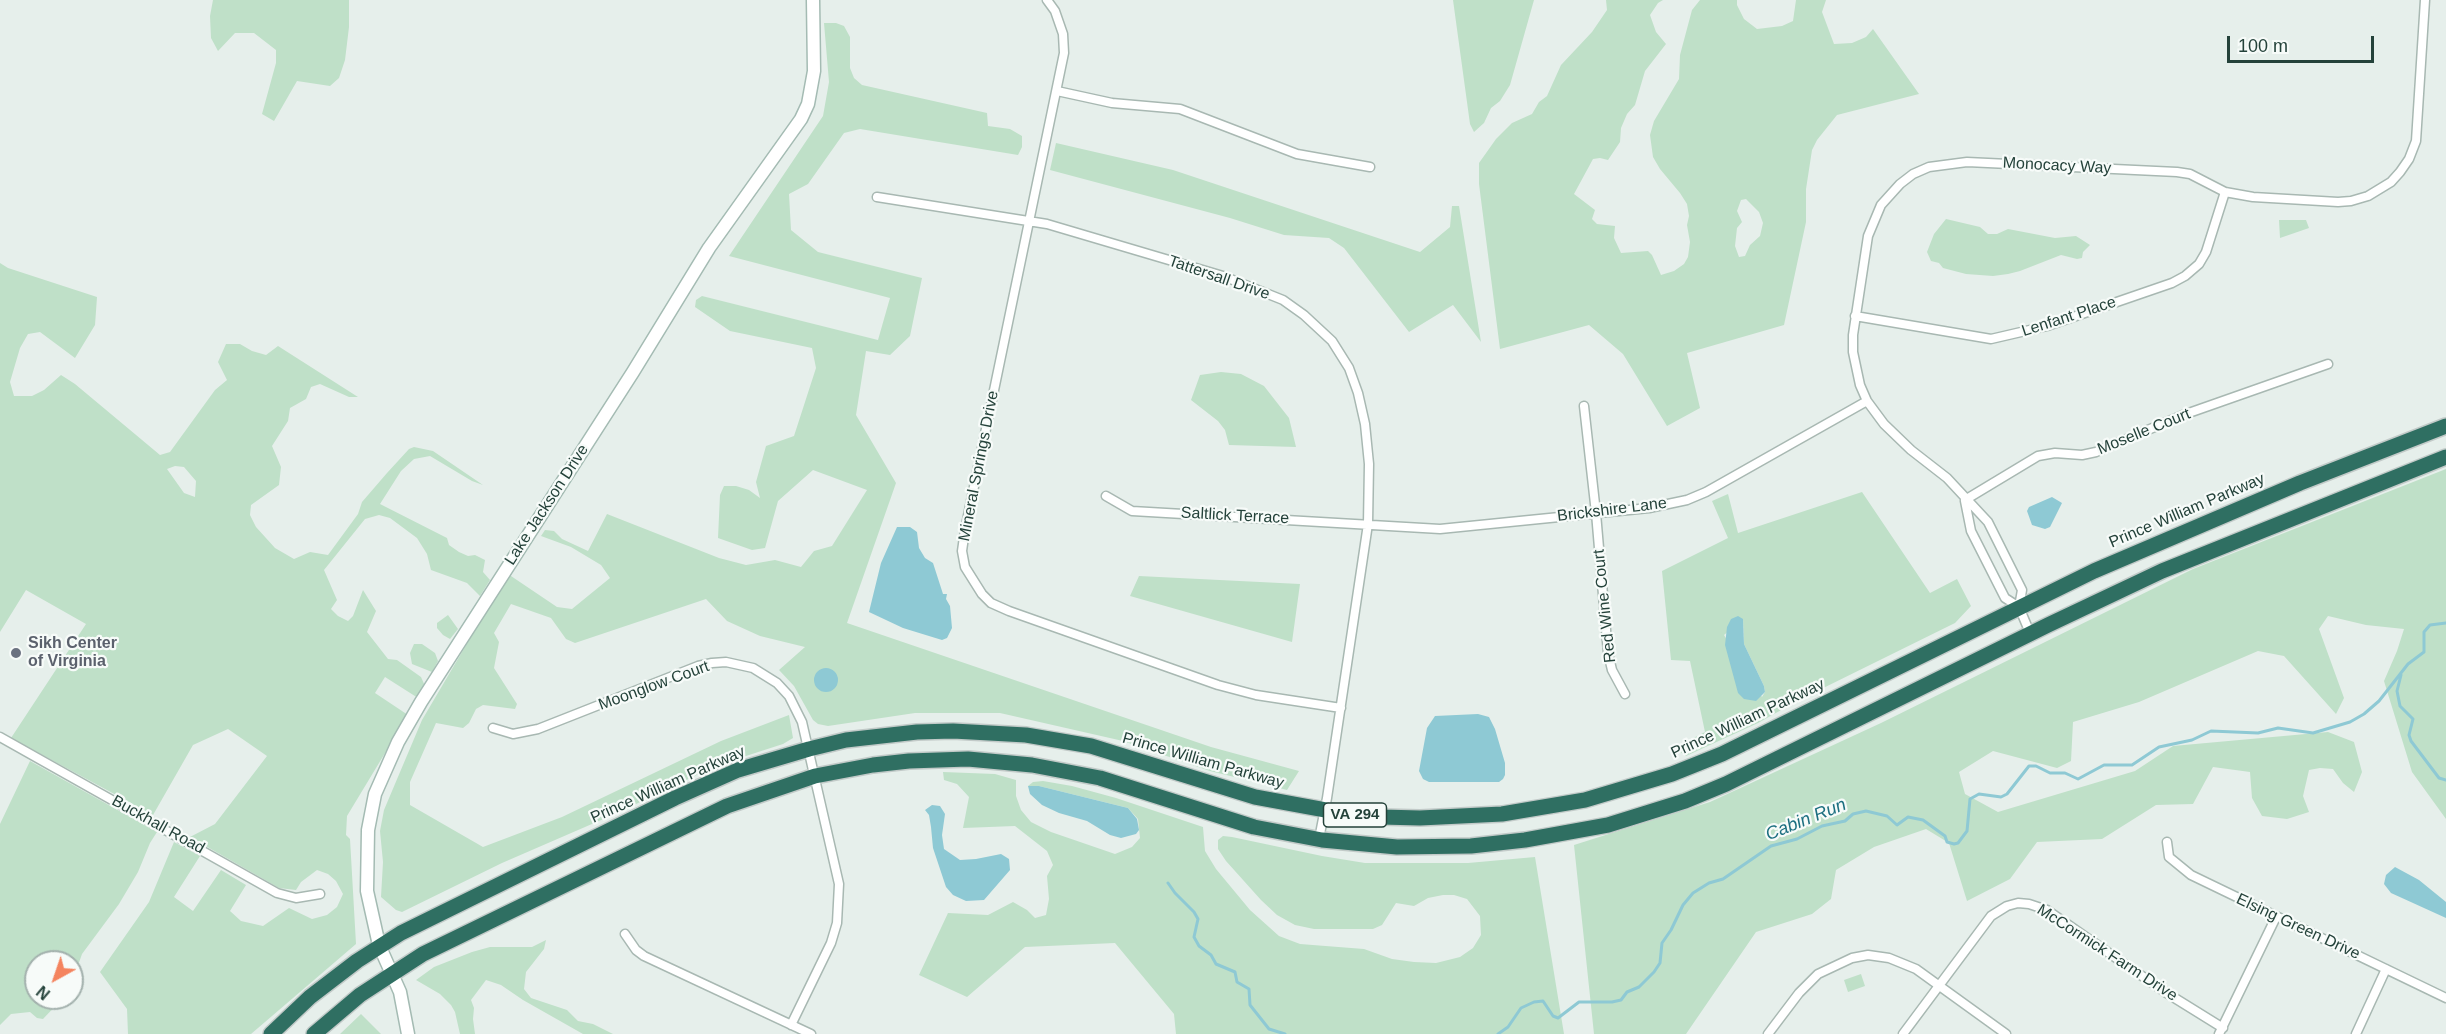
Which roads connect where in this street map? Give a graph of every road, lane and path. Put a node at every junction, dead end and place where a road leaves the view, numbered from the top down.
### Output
1 (813, 0) edge
2 (1047, 0) edge
3 (2425, 0) edge
4 (1057, 92) junction
5 (1370, 167) dead end
6 (2225, 192) junction
7 (877, 197) dead end
8 (1030, 221) junction
9 (1855, 316) junction
10 (2328, 364) dead end
11 (1867, 401) junction
12 (1584, 406) dead end
13 (2446, 426) edge
14 (2446, 457) edge
15 (1106, 496) dead end
16 (1965, 500) junction
17 (1596, 513) junction
18 (1368, 524) junction
19 (2019, 608) junction
20 (2030, 633) junction
21 (1625, 694) dead end
22 (1341, 708) junction
23 (493, 728) dead end
24 (0, 737) edge
25 (809, 748) junction
26 (815, 776) junction
27 (1324, 810) junction
28 (1319, 839) junction
29 (2167, 842) dead end
30 (320, 894) dead end
31 (2276, 917) junction
32 (625, 934) dead end
33 (379, 945) junction
34 (2386, 969) junction
35 (392, 973) junction
36 (1939, 986) junction
37 (2446, 998) edge
38 (791, 1025) junction
39 (2221, 1031) edge
40 (271, 1034) edge
41 (314, 1034) edge
42 (408, 1034) edge
43 (811, 1034) edge
44 (1768, 1034) edge
45 (1903, 1034) edge
46 (2006, 1034) edge
47 (2356, 1034) edge

1 - 33 street, Lake Jackson Drive
2 - 4 street, Mineral Springs Drive
3 - 6 street, Monocacy Way
4 - 5 street
4 - 8 street, Mineral Springs Drive
6 - 9 street, Lenfant Place
6 - 9 street, Monocacy Way
7 - 8 street, Tattersall Drive
8 - 18 street, Tattersall Drive
8 - 22 street, Mineral Springs Drive
9 - 11 street, Monocacy Way
10 - 16 street, Moselle Court
11 - 16 street, Monocacy Way
11 - 17 street, Brickshire Lane
12 - 17 street, Red Wine Court
13 - 19 highway, Prince William Parkway / VA 294
14 - 20 highway, VA 294
15 - 18 street, Saltlick Terrace
16 - 19 street, Monocacy Way
16 - 19 street, Monocacy Way
17 - 18 street, Brickshire Lane
17 - 21 street, Red Wine Court
18 - 22 street, Tattersall Drive
19 - 20 street, Monocacy Way
19 - 27 highway, Prince William Parkway / VA 294
20 - 28 highway, VA 294
22 - 27 street, Tattersall Drive
23 - 25 street, Moonglow Court
24 - 30 street, Buckhall Road
25 - 26 street, Moonglow Court
25 - 27 highway, Prince William Parkway / VA 294
25 - 33 highway, Prince William Parkway / VA 294
26 - 28 highway, VA 294
26 - 35 highway, VA 294
26 - 38 street, Moonglow Court
27 - 28 street, Tattersall Drive
29 - 31 street, Elsing Green Drive
31 - 34 street, Elsing Green Drive
31 - 39 street
32 - 38 street
33 - 35 street, Lake Jackson Drive
33 - 40 highway, Prince William Parkway / VA 294
34 - 37 street, Elsing Green Drive
34 - 47 street
35 - 41 highway, VA 294
35 - 42 street, Lake Jackson Drive
36 - 39 street, McCormick Farm Drive
36 - 44 street
36 - 45 street, McCormick Farm Drive
36 - 46 street
38 - 43 street

